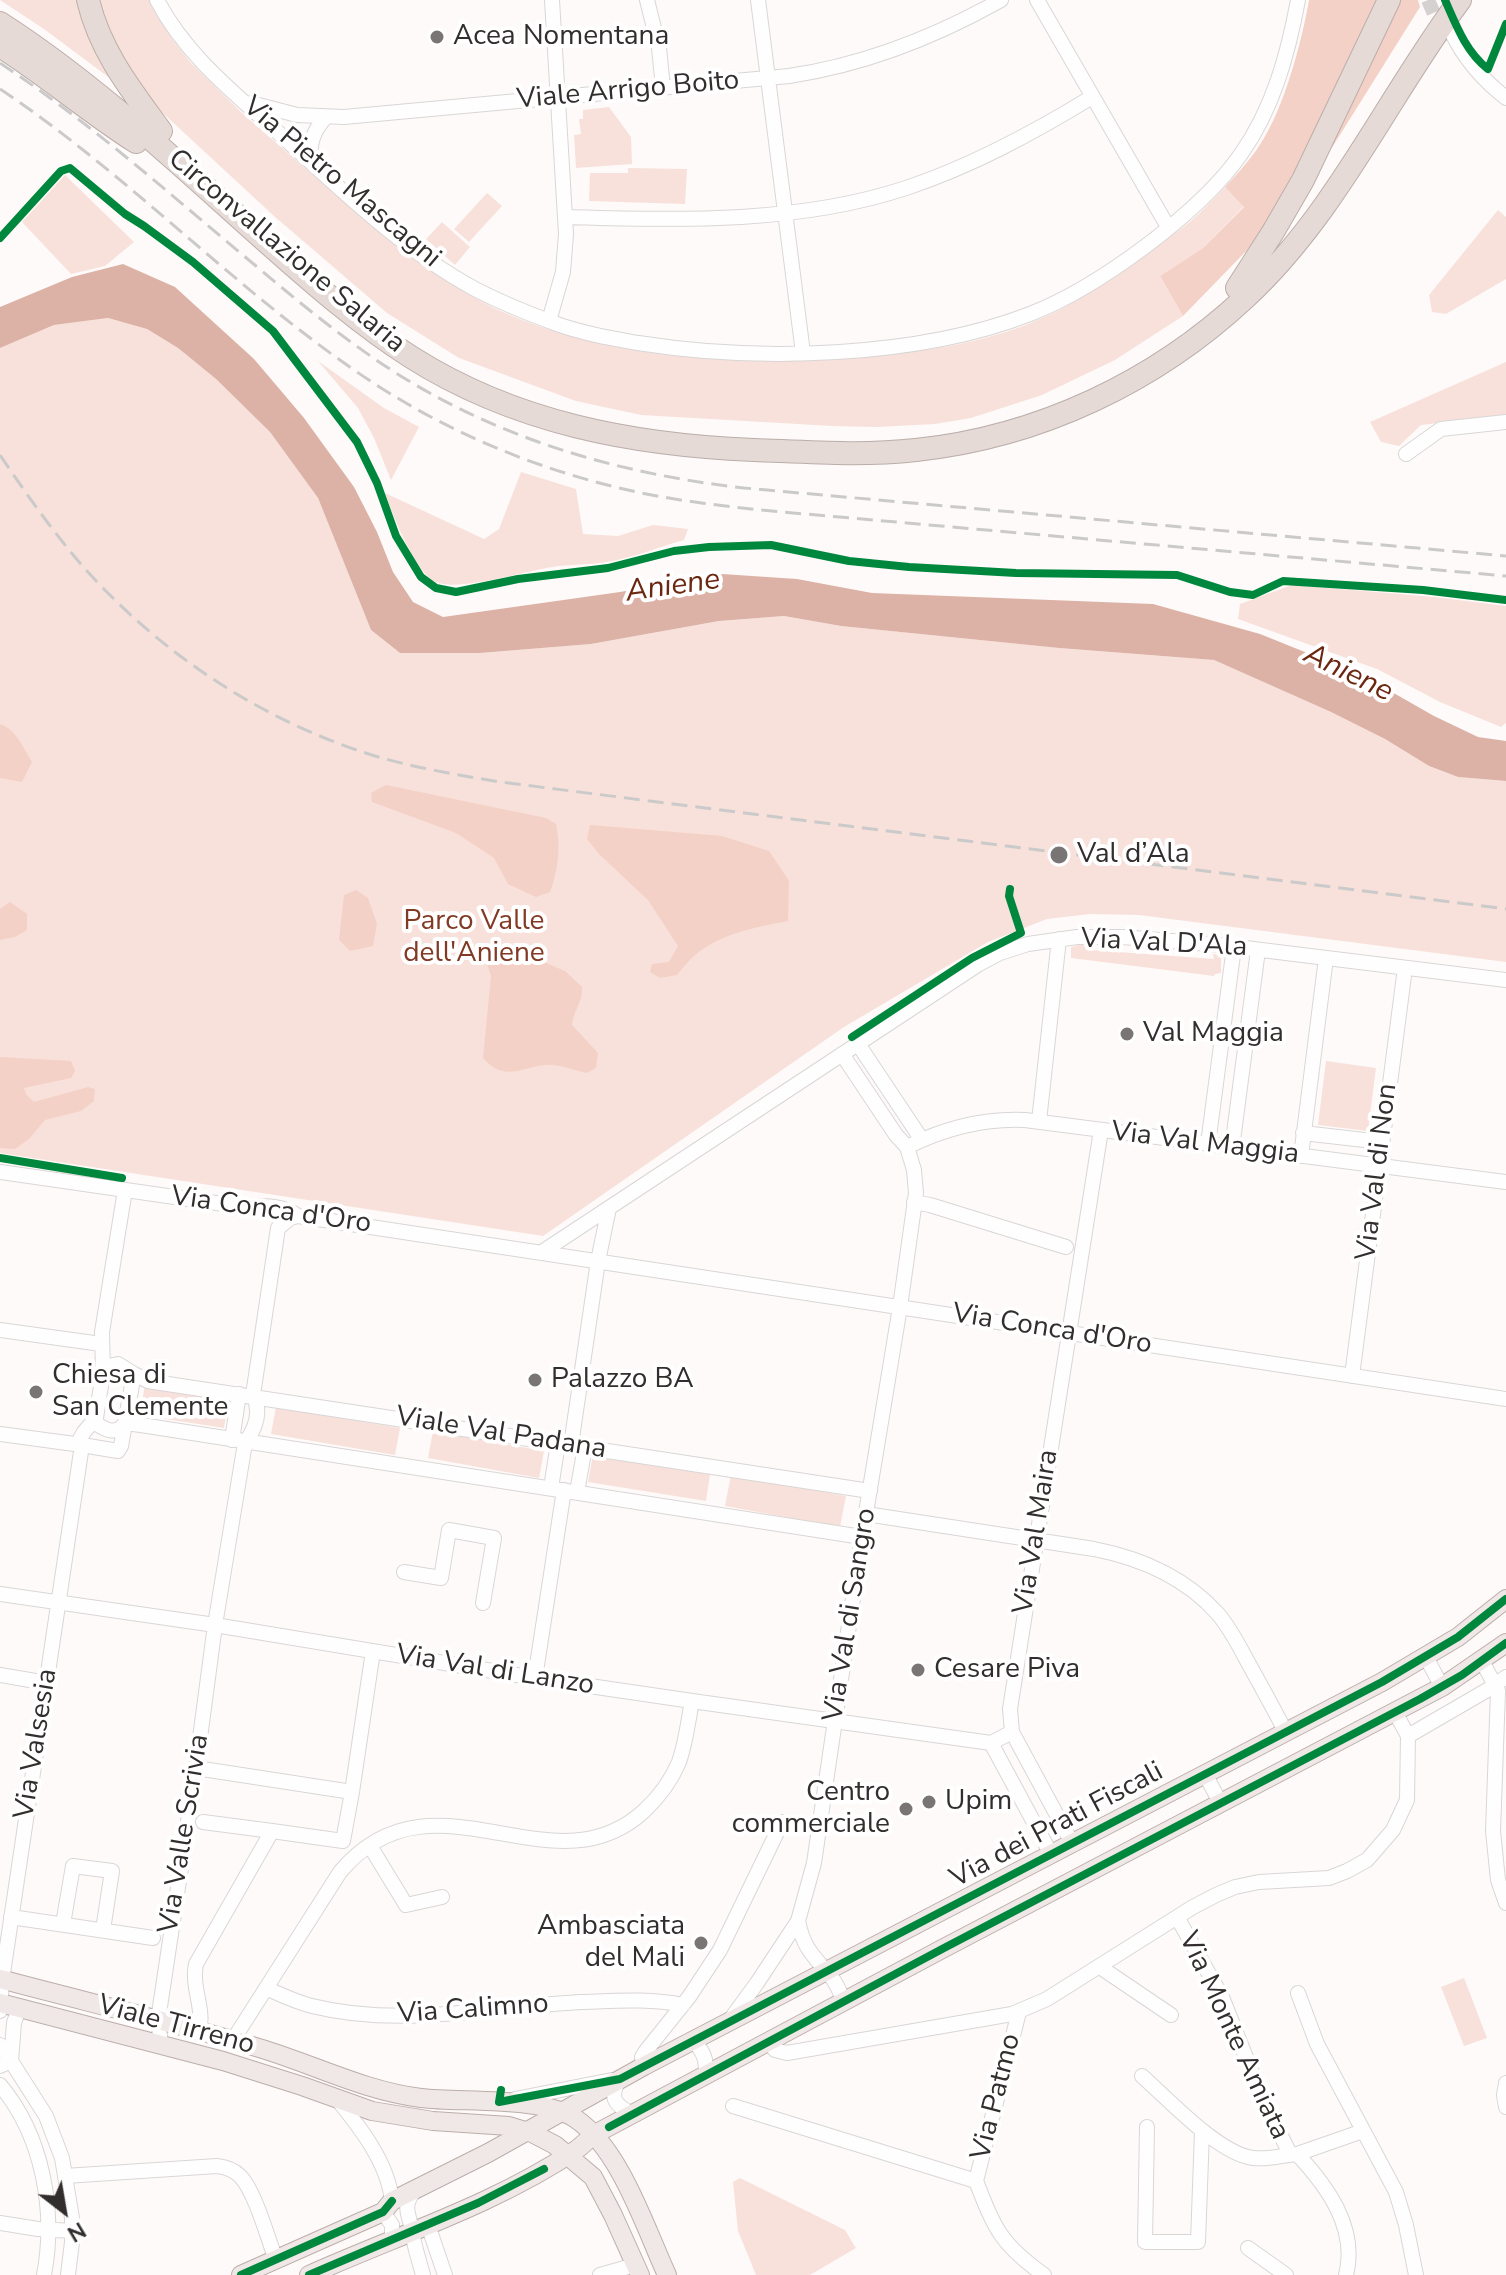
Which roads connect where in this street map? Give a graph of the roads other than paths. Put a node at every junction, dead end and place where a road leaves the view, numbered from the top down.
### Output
1 (88, 0) edge
2 (157, 0) edge
3 (552, 0) edge
4 (647, 0) edge
5 (758, 0) edge
6 (1001, 0) edge
7 (1037, 0) edge
8 (1298, 0) edge
9 (1389, 0) edge
10 (1456, 1) edge
11 (982, 4) edge
12 (0, 7) edge
13 (0, 23) edge
14 (1449, 37) tunnel mouth
15 (0, 46) edge
16 (767, 78) junction
17 (663, 88) junction
18 (559, 97) junction
19 (1092, 97) junction
20 (1506, 98) edge
21 (244, 101) junction
22 (326, 117) junction
23 (161, 131) junction
24 (310, 161) junction
25 (186, 171) junction
26 (784, 213) junction
27 (566, 217) junction
28 (1168, 227) junction
29 (1237, 288) junction
30 (549, 321) junction
31 (803, 353) junction
32 (1506, 422) edge
33 (1406, 454) dead end
34 (1059, 939) junction
35 (1234, 947) junction
36 (1258, 950) junction
37 (1326, 958) junction
38 (1405, 968) junction
39 (1506, 980) edge
40 (858, 1044) junction
41 (842, 1054) junction
42 (1039, 1121) junction
43 (1101, 1130) junction
44 (1303, 1133) junction
45 (922, 1140) junction
46 (1382, 1142) junction
47 (1208, 1144) junction
48 (907, 1147) junction
49 (1232, 1148) junction
50 (1301, 1156) junction
51 (1379, 1167) junction
52 (0, 1172) edge
53 (1506, 1182) edge
54 (125, 1190) junction
55 (914, 1202) junction
56 (251, 1208) junction
57 (609, 1208) junction
58 (298, 1216) junction
59 (278, 1228) junction
60 (1066, 1247) dead end
61 (542, 1252) junction
62 (598, 1261) junction
63 (900, 1307) junction
64 (0, 1330) edge
65 (1068, 1333) junction
66 (101, 1344) junction
67 (103, 1367) junction
68 (134, 1374) junction
69 (1352, 1376) junction
70 (246, 1394) junction
71 (1506, 1399) edge
72 (94, 1422) junction
73 (125, 1423) junction
74 (0, 1434) edge
75 (238, 1441) junction
76 (82, 1445) junction
77 (571, 1445) junction
78 (564, 1490) junction
79 (870, 1491) junction
80 (866, 1514) junction
81 (862, 1537) junction
82 (1036, 1539) junction
83 (404, 1572) dead end
84 (0, 1594) edge
85 (1506, 1599) edge
86 (59, 1603) junction
87 (483, 1603) dead end
88 (215, 1625) junction
89 (1506, 1643) edge
90 (373, 1651) junction
91 (1426, 1657) junction
92 (1482, 1661) junction
93 (0, 1675) edge
94 (535, 1678) junction
95 (1501, 1680) edge
96 (47, 1683) junction
97 (1442, 1687) junction
98 (692, 1701) junction
99 (1395, 1712) junction
100 (835, 1723) junction
101 (1285, 1731) junction
102 (1012, 1732) junction
103 (1408, 1736) junction
104 (991, 1743) junction
105 (196, 1768) junction
106 (1205, 1774) junction
107 (352, 1792) junction
108 (1221, 1804) junction
109 (203, 1822) dead end
110 (782, 1822) dead end
111 (272, 1831) junction
112 (1072, 1843) junction
113 (370, 1846) junction
114 (1051, 1854) junction
115 (442, 1897) dead end
116 (1506, 1903) edge
117 (11, 1917) junction
118 (1177, 1917) junction
119 (798, 1921) junction
120 (63, 1924) junction
121 (103, 1930) junction
122 (153, 1938) dead end
123 (1100, 1967) junction
124 (827, 1973) junction
125 (1, 1980) edge
126 (266, 1988) junction
127 (1298, 1993) dead end
128 (844, 2001) junction
129 (0, 2003) edge
130 (683, 2005) junction
131 (19, 2008) junction
132 (0, 2011) edge
133 (1019, 2012) junction
134 (1171, 2015) dead end
135 (158, 2020) junction
136 (727, 2023) junction
137 (199, 2032) junction
138 (233, 2040) junction
139 (693, 2041) junction
140 (161, 2044) junction
141 (0, 2045) edge
142 (774, 2046) junction
143 (5, 2064) edge
144 (644, 2066) junction
145 (705, 2075) junction
146 (1142, 2076) dead end
147 (620, 2079) junction
148 (1506, 2083) edge
149 (0, 2085) edge
150 (335, 2098) junction
151 (499, 2102) junction
152 (733, 2106) dead end
153 (1506, 2107) edge
154 (562, 2111) junction
155 (633, 2114) junction
156 (1147, 2127) dead end
157 (527, 2131) junction
158 (1202, 2131) junction
159 (1363, 2131) junction
160 (595, 2134) junction
161 (1293, 2154) junction
162 (567, 2155) junction
163 (65, 2176) junction
164 (976, 2181) junction
165 (416, 2189) junction
166 (387, 2207) junction
167 (0, 2223) edge
168 (420, 2229) junction
169 (49, 2230) junction
170 (73, 2231) junction
171 (392, 2240) junction
172 (1248, 2248) dead end
173 (276, 2260) junction
174 (637, 2270) edge
175 (44, 2275) edge
176 (68, 2275) edge
177 (241, 2275) edge
178 (309, 2275) edge
179 (423, 2275) edge
180 (445, 2275) edge
181 (600, 2275) edge
182 (667, 2275) edge
183 (1044, 2275) edge
184 (1286, 2275) edge
185 (1346, 2275) edge
186 (1416, 2275) edge

1 - 23 highway
2 - 21 street, Via Pietro Mascagni
3 - 18 street
4 - 17 street
5 - 16 street
6 - 11 street, Viale Arrigo Boito
7 - 19 street
8 - 28 street, Via Pietro Mascagni
9 - 29 highway
10 - 25 highway, Circonvallazione Salaria
10 - 29 highway, Circonvallazione Salaria
11 - 16 street, Viale Arrigo Boito
12 - 23 highway, Circonvallazione Salaria
13 - 25 highway, Circonvallazione Salaria
14 - 20 street
15 - 25 highway
16 - 17 street, Viale Arrigo Boito
16 - 26 street
17 - 18 street, Viale Arrigo Boito
18 - 22 street, Viale Arrigo Boito
18 - 27 street
19 - 26 street
19 - 28 street
21 - 22 street, Viale Arrigo Boito
21 - 24 street, Via Pietro Mascagni
22 - 24 street
23 - 29 highway, Circonvallazione Salaria
24 - 30 street, Via Pietro Mascagni
26 - 27 street
26 - 31 street
27 - 30 street
28 - 31 street, Via Pietro Mascagni
30 - 31 street, Via Pietro Mascagni
32 - 33 street
34 - 35 street, Via Val D'Ala
34 - 40 street, Via Val D'Ala
34 - 42 street
35 - 36 street, Via Val D'Ala
35 - 47 street
36 - 37 street, Via Val D'Ala
36 - 49 street
37 - 38 street, Via Val D'Ala
37 - 44 street
38 - 39 street, Via Val D'Ala
38 - 46 street, Via Val di Non
40 - 41 street, Via Val D'Ala
40 - 45 street
41 - 48 street
41 - 57 street, Via Val D'Ala
42 - 43 street, Via Val Maggia
42 - 45 street, Via Val Maggia
43 - 47 street, Via Val Maggia
43 - 65 street, Via Val Maira
44 - 46 street
44 - 50 street
45 - 48 street, Via Val Maggia
46 - 51 street, Via Val di Non
47 - 49 street, Via Val Maggia
48 - 55 street, Via Val di Sangro
49 - 50 street, Via Val Maggia
50 - 51 street, Via Val Maggia
51 - 53 street, Via Val Maggia
51 - 69 street, Via Val di Non
52 - 54 street, Via Conca d'Oro
54 - 56 street, Via Conca d'Oro
54 - 66 street, Via Valsesia
55 - 60 street
55 - 63 street, Via Val di Sangro
56 - 58 street, Via Conca d'Oro
56 - 59 street
57 - 61 street, Via Val D'Ala
57 - 62 street
58 - 59 street
58 - 61 street, Via Conca d'Oro
59 - 70 street
61 - 62 street, Via Conca d'Oro
62 - 63 street, Via Conca d'Oro
62 - 77 street
63 - 65 street, Via Conca d'Oro
63 - 79 street, Via Val di Sangro
64 - 66 street
65 - 69 street, Via Conca d'Oro
65 - 82 street, Via Val Maira
66 - 67 street, Via Valsesia
67 - 68 street, Viale Val Padana
67 - 72 street, Via Valsesia
68 - 70 street, Viale Val Padana
68 - 73 street
69 - 71 street, Via Conca d'Oro
70 - 75 street
70 - 75 street
70 - 77 street, Viale Val Padana
72 - 73 street, Viale Val Padana
72 - 76 street, Via Valsesia
73 - 75 street, Viale Val Padana
73 - 76 street
74 - 76 street
75 - 78 street, Viale Val Padana
75 - 88 street, Via Valle Scrivia
76 - 86 street, Via Valsesia
77 - 78 street
77 - 78 street
77 - 79 street, Viale Val Padana
78 - 81 street, Viale Val Padana
78 - 94 street
79 - 80 street, Via Val di Sangro
80 - 81 street, Via Val di Sangro
80 - 82 street
81 - 100 street, Via Val di Sangro
82 - 101 street
82 - 102 street, Via Val Maira
83 - 87 street
84 - 86 street, Via Val di Lanzo
85 - 91 main road, Via dei Prati Fiscali
86 - 88 street, Via Val di Lanzo
86 - 96 street, Via Valsesia
88 - 90 street, Via Val di Lanzo
88 - 105 street, Via Valle Scrivia
89 - 92 main road, Via dei Prati Fiscali
90 - 94 street, Via Val di Lanzo
90 - 107 street
91 - 97 street
91 - 101 main road, Via dei Prati Fiscali
92 - 95 street
92 - 97 main road, Via dei Prati Fiscali
93 - 96 street
94 - 98 street, Via Val di Lanzo
95 - 103 street
95 - 116 street
96 - 117 street, Via Valsesia
97 - 99 main road, Via dei Prati Fiscali
98 - 100 street, Via Val di Lanzo
98 - 113 street
99 - 103 street
99 - 108 main road, Via dei Prati Fiscali
100 - 104 street, Via Val di Lanzo
100 - 119 street, Via Val di Sangro
101 - 106 main road, Via dei Prati Fiscali
102 - 104 street
102 - 112 street, Via Val Maira
103 - 118 street
104 - 114 street
105 - 107 street
105 - 135 street, Via Valle Scrivia
106 - 108 street
106 - 112 main road, Via dei Prati Fiscali
107 - 111 street
108 - 128 main road, Via dei Prati Fiscali
109 - 111 street
110 - 130 street
111 - 137 street
112 - 114 main road, Via dei Prati Fiscali
113 - 115 street
113 - 126 street
114 - 124 main road, Via dei Prati Fiscali
117 - 120 street
117 - 125 street, Via Valsesia
118 - 123 street
118 - 161 street, Via Monte Amiata
119 - 124 street
119 - 136 street, Via Val di Sangro
120 - 121 street
120 - 121 street
121 - 122 street
123 - 133 street
123 - 134 street
124 - 128 street
124 - 136 main road, Via dei Prati Fiscali
125 - 129 street, Via Valsesia
125 - 135 main road, Viale Tirreno
126 - 130 street, Via Calimno
126 - 138 street
127 - 159 street
128 - 142 main road, Via dei Prati Fiscali
129 - 131 main road, Viale Tirreno
129 - 132 street, Via Valsesia
130 - 144 street
131 - 140 main road, Viale Tirreno
131 - 143 street
133 - 142 street
133 - 164 street, Via Patmo
135 - 137 main road, Viale Tirreno
135 - 140 street, Via Valle Scrivia
136 - 139 main road, Via dei Prati Fiscali
137 - 138 main road, Viale Tirreno
138 - 151 main road, Viale Tirreno
139 - 144 main road, Via dei Prati Fiscali
139 - 145 street
140 - 150 main road, Viale Tirreno
141 - 143 street
142 - 145 main road, Via dei Prati Fiscali
143 - 163 street
144 - 147 main road, Via dei Prati Fiscali
145 - 155 main road, Via dei Prati Fiscali
146 - 158 street, Via Monte Amiata
147 - 151 street
147 - 154 main road, Via dei Prati Fiscali
147 - 155 street
148 - 153 street
149 - 169 street
150 - 157 main road, Viale Tirreno
150 - 166 street
151 - 154 main road, Viale Tirreno
152 - 164 street
154 - 157 main road, Via dei Prati Fiscali
154 - 160 main road
155 - 160 main road, Via dei Prati Fiscali
156 - 158 street
157 - 162 main road, Viale Tirreno
157 - 165 main road, Via dei Prati Fiscali
158 - 161 street, Via Monte Amiata
159 - 161 street
159 - 186 street
160 - 162 main road, Via dei Prati Fiscali
160 - 182 main road
161 - 185 street, Via Monte Amiata
162 - 168 main road, Via dei Prati Fiscali
162 - 174 main road, Viale Tirreno
163 - 170 street
163 - 173 street
164 - 183 street
165 - 166 main road, Via dei Prati Fiscali
165 - 168 street
166 - 171 street
166 - 173 main road, Via dei Prati Fiscali
167 - 169 street
168 - 171 main road, Via dei Prati Fiscali
168 - 179 street
168 - 180 street
169 - 170 street
169 - 175 street
170 - 176 street
171 - 178 main road, Via dei Prati Fiscali
172 - 184 street
173 - 177 main road, Via dei Prati Fiscali
174 - 181 street

